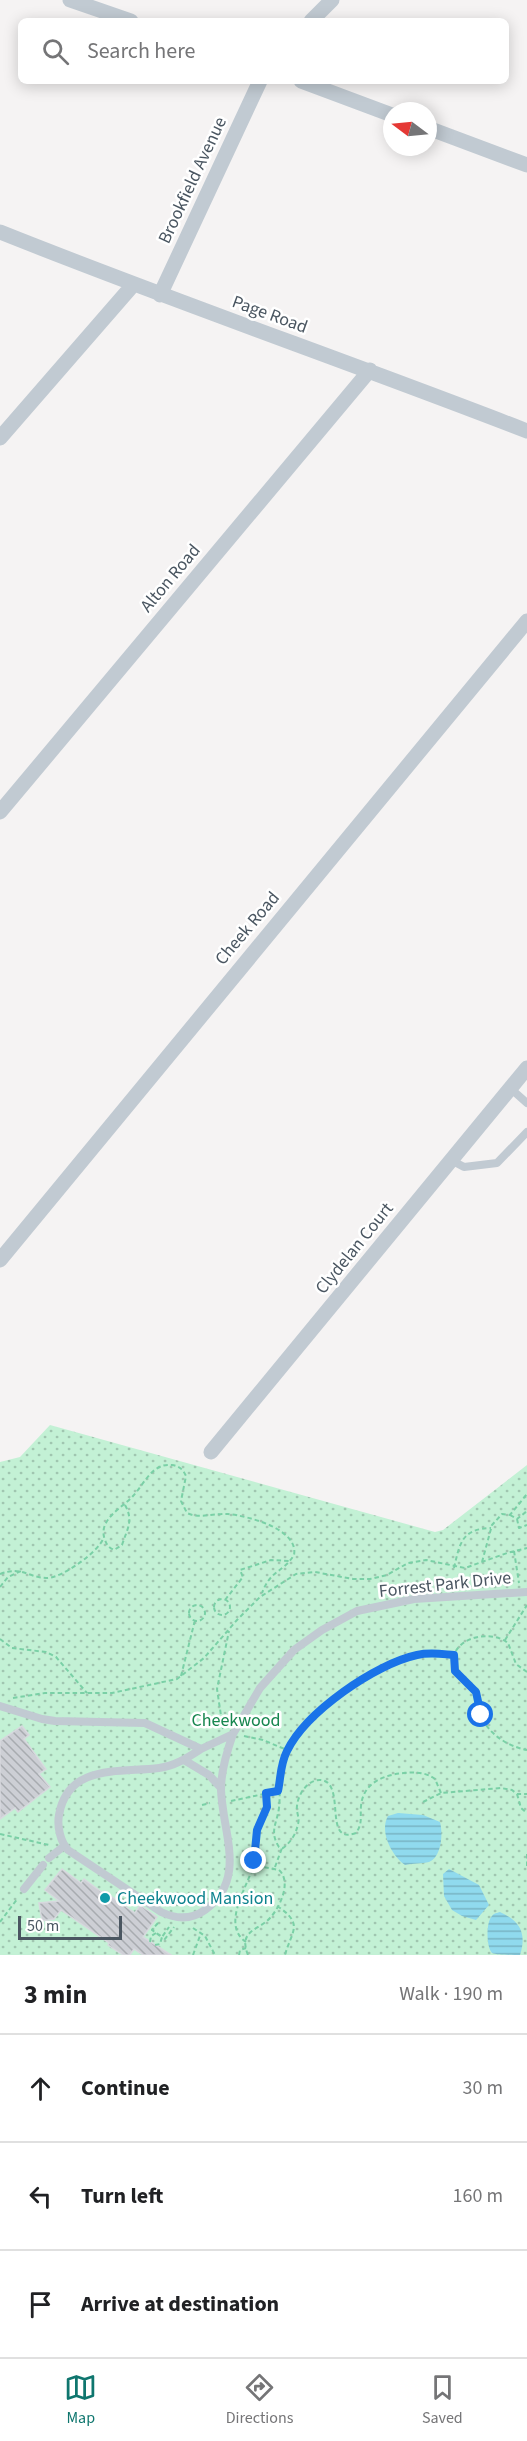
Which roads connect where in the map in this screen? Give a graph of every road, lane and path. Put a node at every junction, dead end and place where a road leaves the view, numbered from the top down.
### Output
1 (70, 0) edge
2 (332, 0) edge
3 (122, 18) edge
4 (314, 18) edge
5 (259, 84) edge
6 (309, 84) edge
7 (383, 112) edge
8 (437, 131) edge
9 (527, 165) edge
10 (0, 232) edge
11 (133, 285) junction
12 (160, 295) junction
13 (370, 370) junction
14 (527, 431) edge
15 (0, 438) edge
16 (527, 621) edge
17 (0, 812) edge
18 (527, 1068) edge
19 (510, 1088) junction
20 (527, 1103) edge
21 (527, 1132) edge
22 (451, 1160) junction
23 (0, 1260) edge
24 (211, 1452) dead end
25 (527, 1494) edge
26 (124, 1505) junction
27 (527, 1511) edge
28 (510, 1515) junction
29 (517, 1519) junction
30 (527, 1524) edge
31 (491, 1528) junction
32 (103, 1537) junction
33 (100, 1546) junction
34 (109, 1548) junction
35 (527, 1548) edge
36 (514, 1551) junction
37 (289, 1561) junction
38 (482, 1562) junction
39 (454, 1568) junction
40 (21, 1570) junction
41 (0, 1574) edge
42 (0, 1587) edge
43 (523, 1592) edge
44 (261, 1596) junction
45 (225, 1600) junction
46 (527, 1605) edge
47 (214, 1608) junction
48 (205, 1611) junction
49 (195, 1620) junction
50 (229, 1629) junction
51 (0, 1639) edge
52 (505, 1640) junction
53 (454, 1655) junction
54 (527, 1672) edge
55 (181, 1676) junction
56 (87, 1693) junction
57 (10, 1698) dead end
58 (0, 1706) edge
59 (233, 1734) junction
60 (201, 1749) junction
61 (287, 1750) junction
62 (527, 1750) edge
63 (184, 1761) junction
64 (221, 1788) junction
65 (278, 1791) junction
66 (266, 1793) junction
67 (441, 1793) junction
68 (517, 1794) junction
69 (527, 1794) edge
70 (223, 1802) junction
71 (423, 1802) dead end
72 (202, 1805) dead end
73 (527, 1814) edge
74 (0, 1834) edge
75 (64, 1846) junction
76 (282, 1848) junction
77 (527, 1854) edge
78 (46, 1858) junction
79 (253, 1866) junction
80 (527, 1867) edge
81 (275, 1868) junction
82 (24, 1889) joint
83 (277, 1906) junction
84 (161, 1914) junction
85 (0, 1922) edge
86 (177, 1924) dead end
87 (186, 1925) dead end
88 (156, 1933) junction
89 (201, 1933) junction
90 (162, 1937) junction
91 (150, 1942) dead end
92 (246, 1942) junction
93 (155, 1945) dead end
94 (246, 1948) junction
95 (193, 1955) edge
96 (215, 1955) edge
97 (239, 1955) edge
98 (248, 1955) edge
99 (285, 1955) edge

1 - 3 street
2 - 4 street
5 - 12 street, Brookfield Avenue
6 - 7 street
8 - 9 street
10 - 11 street, Page Road
11 - 12 street, Page Road
11 - 15 street
12 - 13 street, Page Road
13 - 14 street, Page Road
13 - 17 street, Alton Road
16 - 23 street, Cheek Road
18 - 19 street, Clydelan Court
19 - 20 lane
19 - 22 street, Clydelan Court
21 - 22 lane
22 - 24 street, Clydelan Court
25 - 28 path
26 - 32 path
26 - 34 path
26 - 37 path
27 - 29 path
28 - 29 path
28 - 31 path
29 - 30 path
31 - 38 path
31 - 39 path
32 - 33 path
32 - 34 path
33 - 34 path
33 - 40 path
35 - 36 path
36 - 38 path
36 - 43 path
37 - 44 path
37 - 45 path
38 - 39 path
39 - 44 path
40 - 41 path
40 - 42 path
43 - 59 lane, Forrest Park Drive
44 - 50 path
45 - 47 path
45 - 47 path
46 - 52 path
47 - 48 path
48 - 49 path
48 - 49 path
49 - 55 path
50 - 55 path
50 - 59 path
51 - 56 path
52 - 53 path
52 - 54 path
53 - 61 path
53 - 62 path
55 - 56 path
56 - 57 path
58 - 60 lane
59 - 60 lane
59 - 61 path
59 - 64 lane, Forrest Park Drive
60 - 63 lane
61 - 65 path
63 - 64 lane
63 - 75 lane
64 - 70 lane
65 - 66 path
65 - 76 path
66 - 70 path
66 - 79 path
67 - 68 path
67 - 71 path
67 - 76 path
68 - 69 path
68 - 73 path
70 - 72 path
70 - 84 lane
74 - 78 path
75 - 78 lane
75 - 84 lane
76 - 81 path
77 - 80 path
78 - 82 lane
79 - 81 path
79 - 92 path
81 - 83 path
82 - 85 path
83 - 92 path
83 - 99 path
84 - 88 path
84 - 90 path
86 - 90 path
87 - 89 path
88 - 90 path
88 - 91 path
89 - 95 path
89 - 96 path
90 - 93 path
92 - 94 path
94 - 97 path
94 - 98 path

